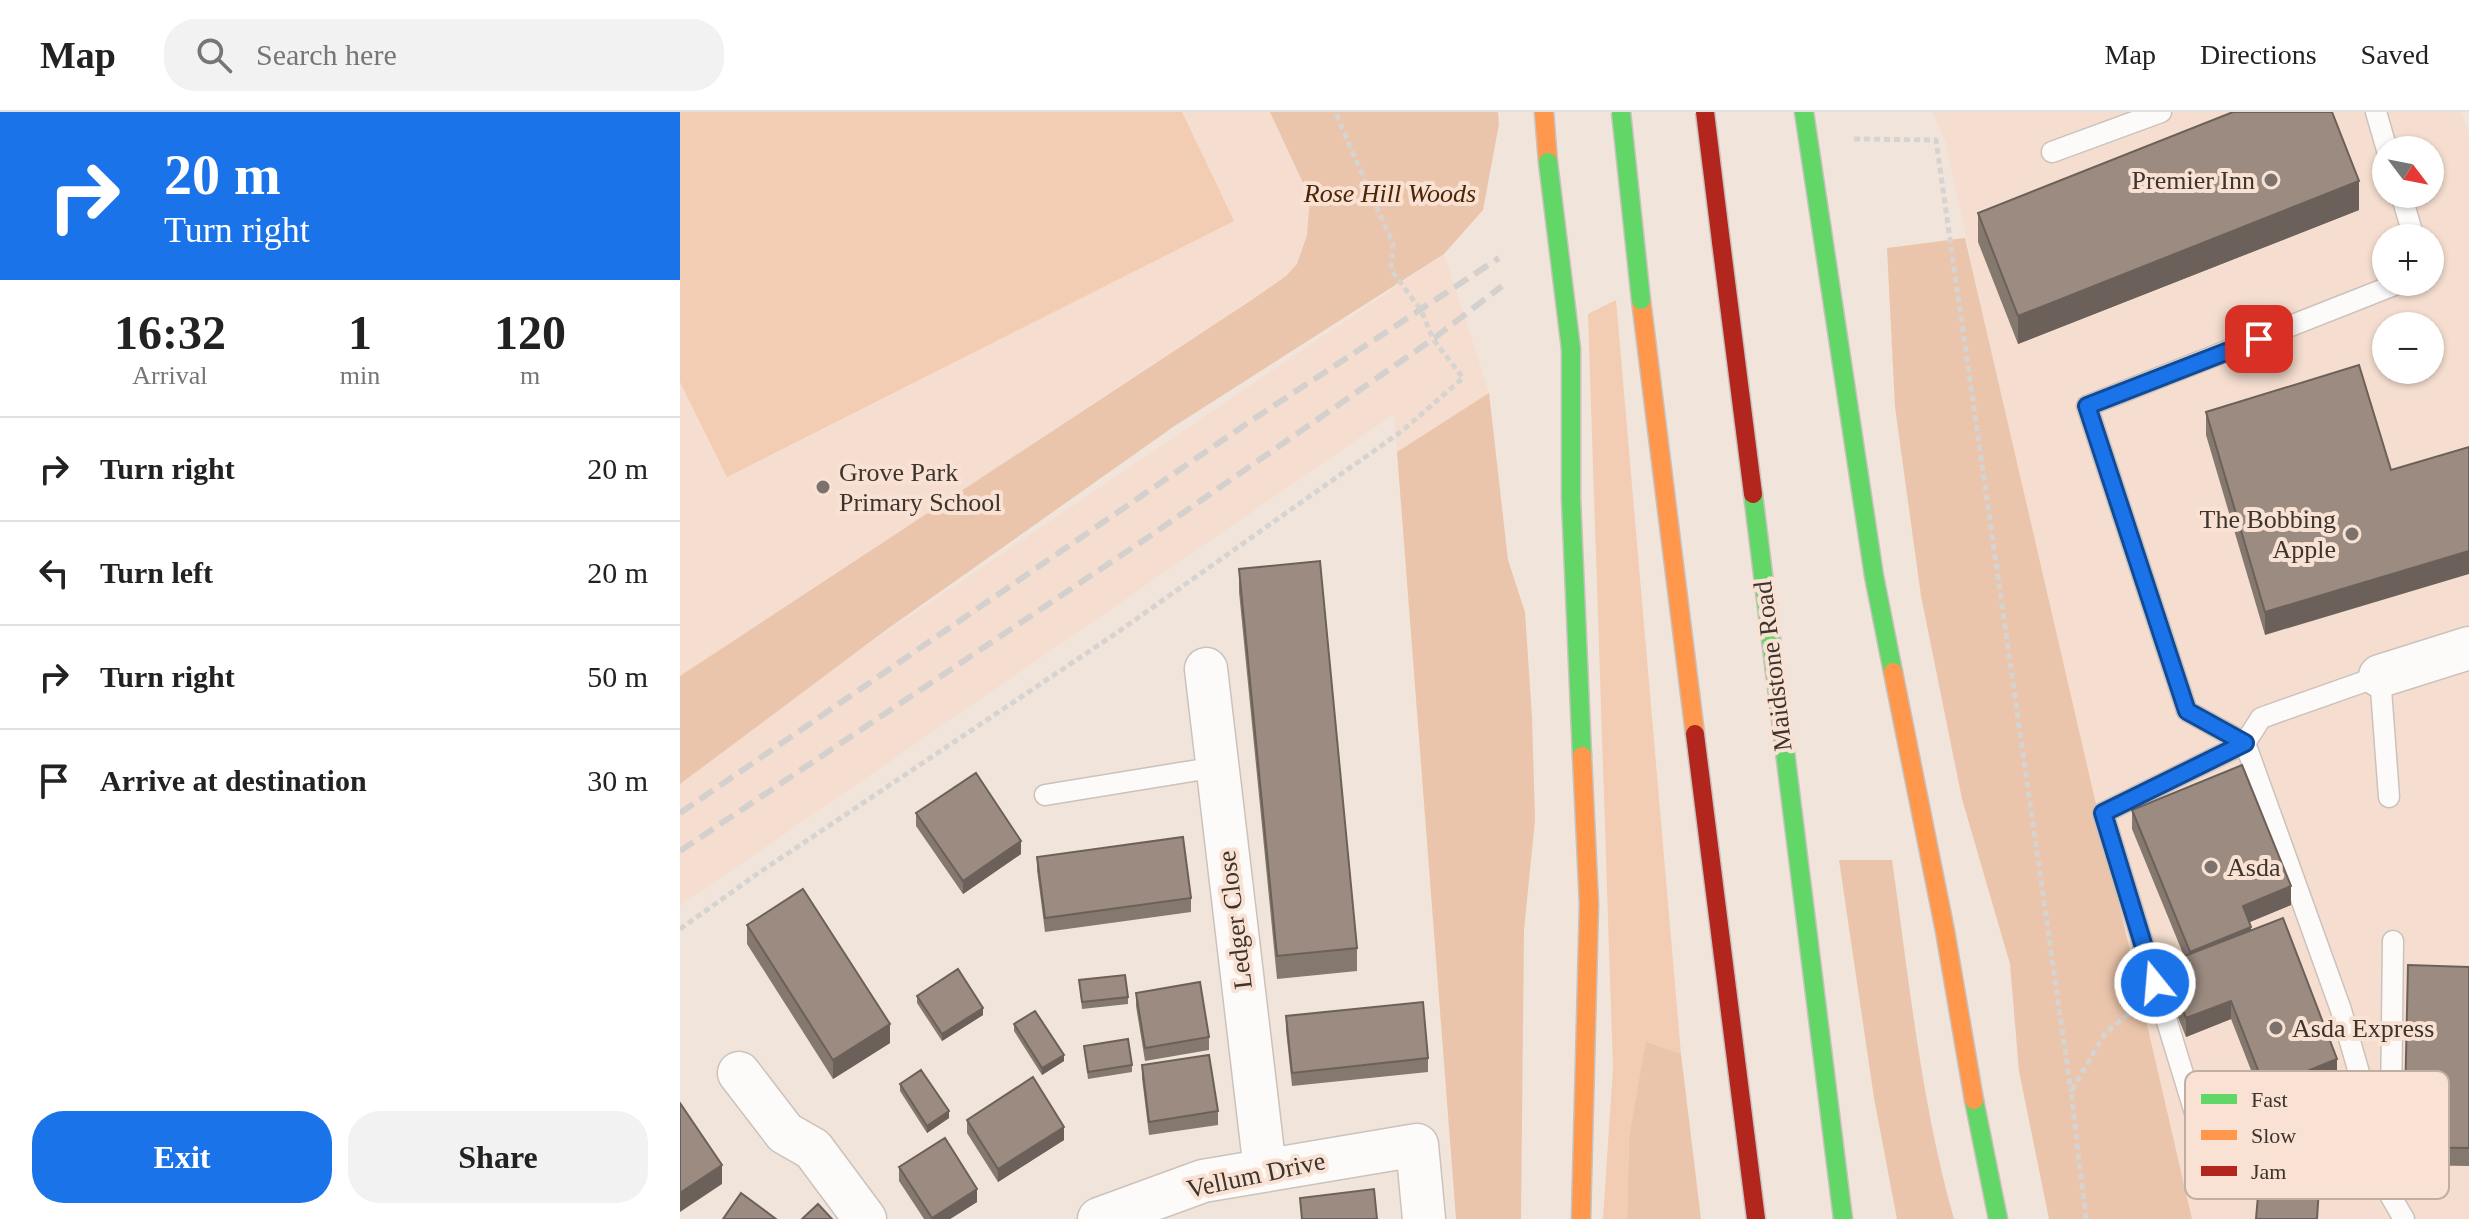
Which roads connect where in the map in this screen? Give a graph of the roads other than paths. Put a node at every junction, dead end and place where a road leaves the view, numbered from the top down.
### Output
1 (1544, 112) edge
2 (1621, 112) edge
3 (1705, 112) edge
4 (1804, 112) edge
5 (2161, 112) edge
6 (2376, 112) edge
7 (2383, 136) edge
8 (2052, 152) dead end
9 (2372, 294) edge
10 (2469, 648) edge
11 (1206, 669) dead end
12 (2380, 676) junction
13 (2245, 743) junction
14 (1217, 767) junction
15 (1045, 795) dead end
16 (2389, 797) dead end
17 (2393, 941) dead end
18 (2359, 1071) edge
19 (2391, 1071) edge
20 (739, 1073) dead end
21 (2185, 1080) edge
22 (1265, 1170) junction
23 (2392, 1199) edge
24 (865, 1219) edge
25 (1099, 1219) edge
26 (1424, 1219) edge
27 (1581, 1219) edge
28 (1756, 1219) edge
29 (1843, 1219) edge
30 (1998, 1219) edge
31 (2404, 1219) edge

1 - 27 highway, bridge
2 - 28 highway, bridge
3 - 29 highway, Maidstone Road, bridge
4 - 30 highway
5 - 8 lane
6 - 7 lane
9 - 13 lane
10 - 12 street
11 - 14 street, Ledger Close
12 - 13 lane
12 - 16 lane
13 - 18 lane
13 - 21 lane
14 - 15 lane
14 - 22 street, Ledger Close
17 - 19 lane
20 - 24 street
22 - 25 street, Vellum Drive
22 - 26 street, Vellum Drive
23 - 31 lane

